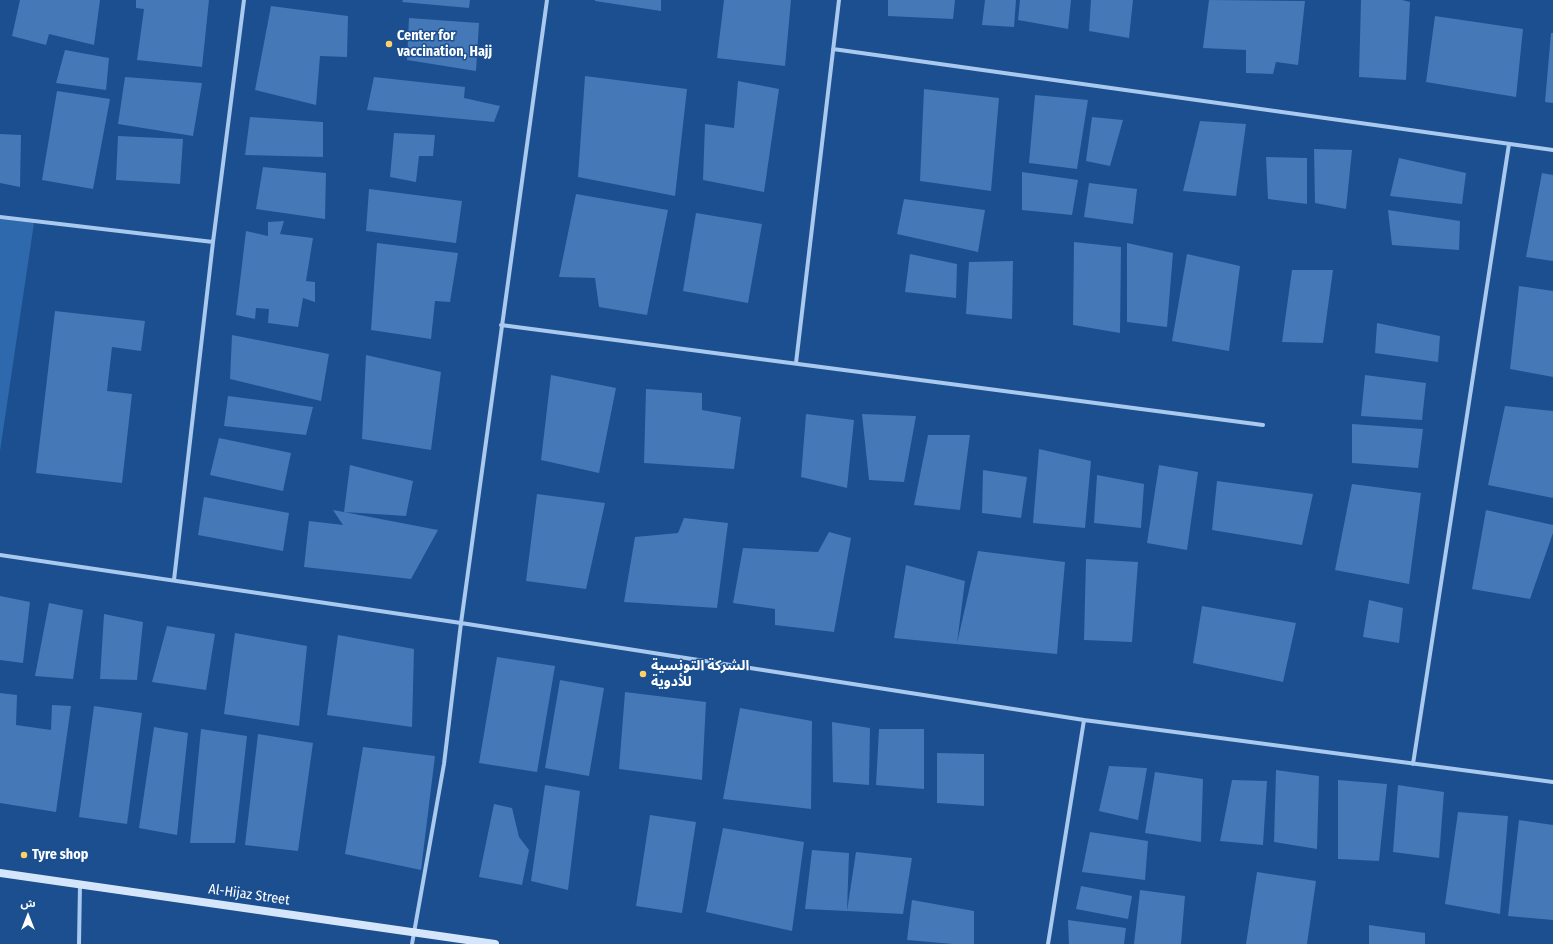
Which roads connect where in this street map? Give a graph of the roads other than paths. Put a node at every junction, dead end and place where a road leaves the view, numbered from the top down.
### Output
1 (244, 0) edge
2 (546, 0) edge
3 (839, 0) edge
4 (833, 49) junction
5 (1509, 144) junction
6 (1553, 150) edge
7 (0, 217) edge
8 (213, 242) junction
9 (501, 325) junction
10 (796, 363) junction
11 (1263, 425) dead end
12 (0, 555) edge
13 (174, 580) junction
14 (461, 623) junction
15 (1084, 720) junction
16 (1413, 764) junction
17 (1553, 782) edge
18 (0, 873) edge
19 (80, 884) junction
20 (414, 932) junction
21 (79, 944) edge
22 (412, 944) edge
23 (495, 944) edge
24 (1048, 944) edge

1 - 8 street
2 - 9 street
3 - 4 street
4 - 5 street
4 - 10 street
5 - 6 street
5 - 16 street
7 - 8 street
8 - 13 street
9 - 10 street
9 - 14 street
10 - 11 street
12 - 13 street
13 - 14 street
14 - 15 street
14 - 20 street
15 - 16 street
15 - 24 street
16 - 17 street
18 - 19 main road, Al-Hijaz Street
19 - 20 main road, Al-Hijaz Street
19 - 21 street
20 - 22 street
20 - 23 main road, Al-Hijaz Street

